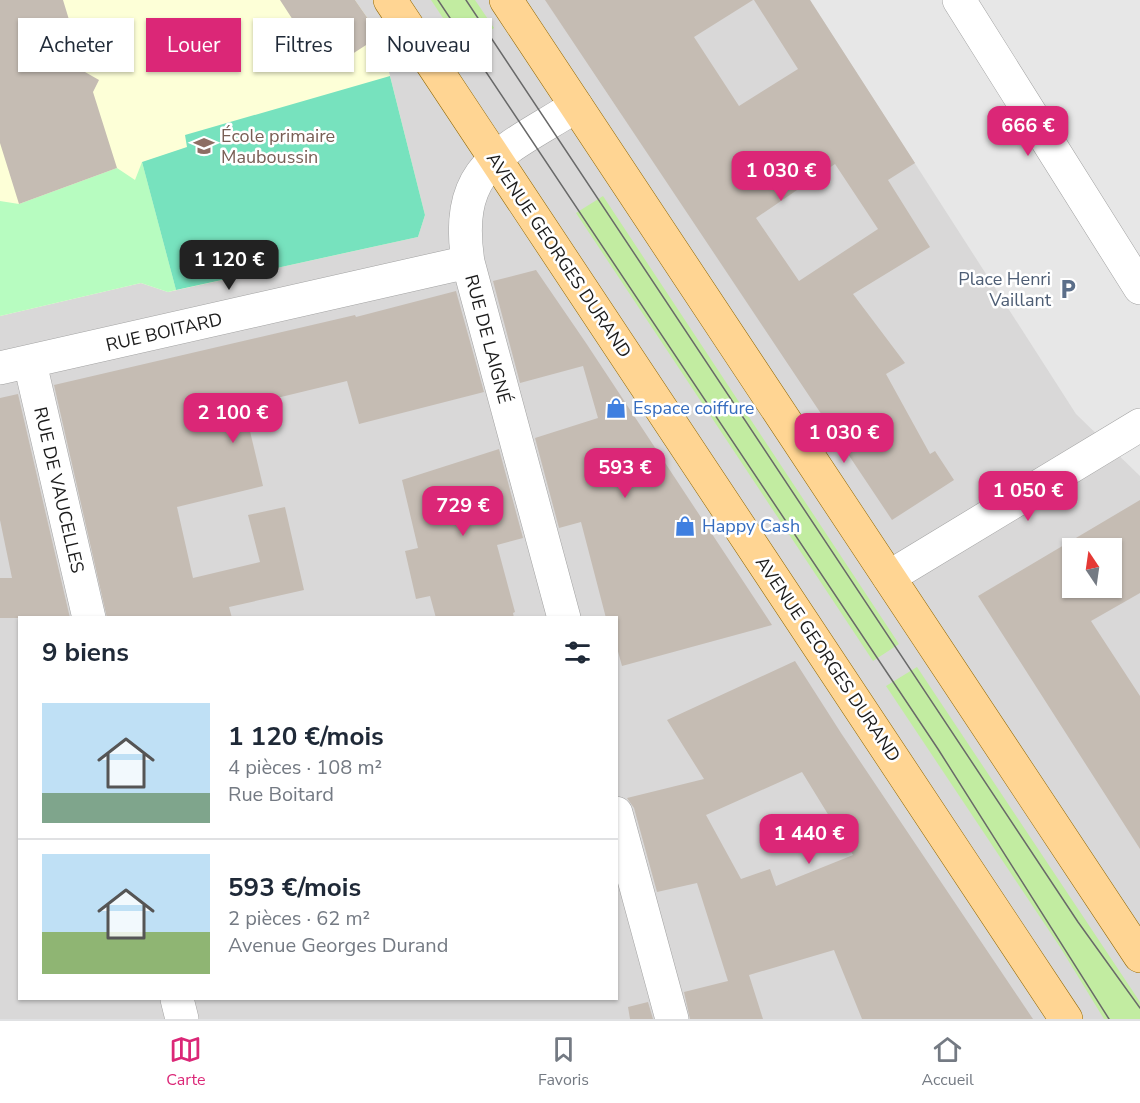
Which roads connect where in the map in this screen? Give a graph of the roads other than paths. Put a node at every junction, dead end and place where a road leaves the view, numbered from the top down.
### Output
1 (390, 0) edge
2 (506, 0) edge
3 (960, 0) edge
4 (576, 105) junction
5 (495, 158) junction
6 (468, 262) junction
7 (1140, 288) edge
8 (15, 365) edge
9 (1140, 425) edge
10 (889, 577) junction
11 (88, 616) edge
12 (563, 616) edge
13 (618, 820) edge
14 (1140, 956) edge
15 (177, 1000) edge
16 (182, 1019) edge
17 (672, 1019) edge
18 (1066, 1019) edge

1 - 5 main road, AVENUE GEORGES DURAND
2 - 4 main road
3 - 7 street
4 - 5 street, RUE DE LAIGNÉ
4 - 10 main road
5 - 6 street, RUE DE LAIGNÉ
5 - 18 main road, AVENUE GEORGES DURAND
6 - 8 street, RUE BOITARD
6 - 12 street, RUE DE LAIGNÉ
8 - 11 street, RUE DE VAUCELLES
9 - 10 street
10 - 14 main road
13 - 17 street
15 - 16 street

